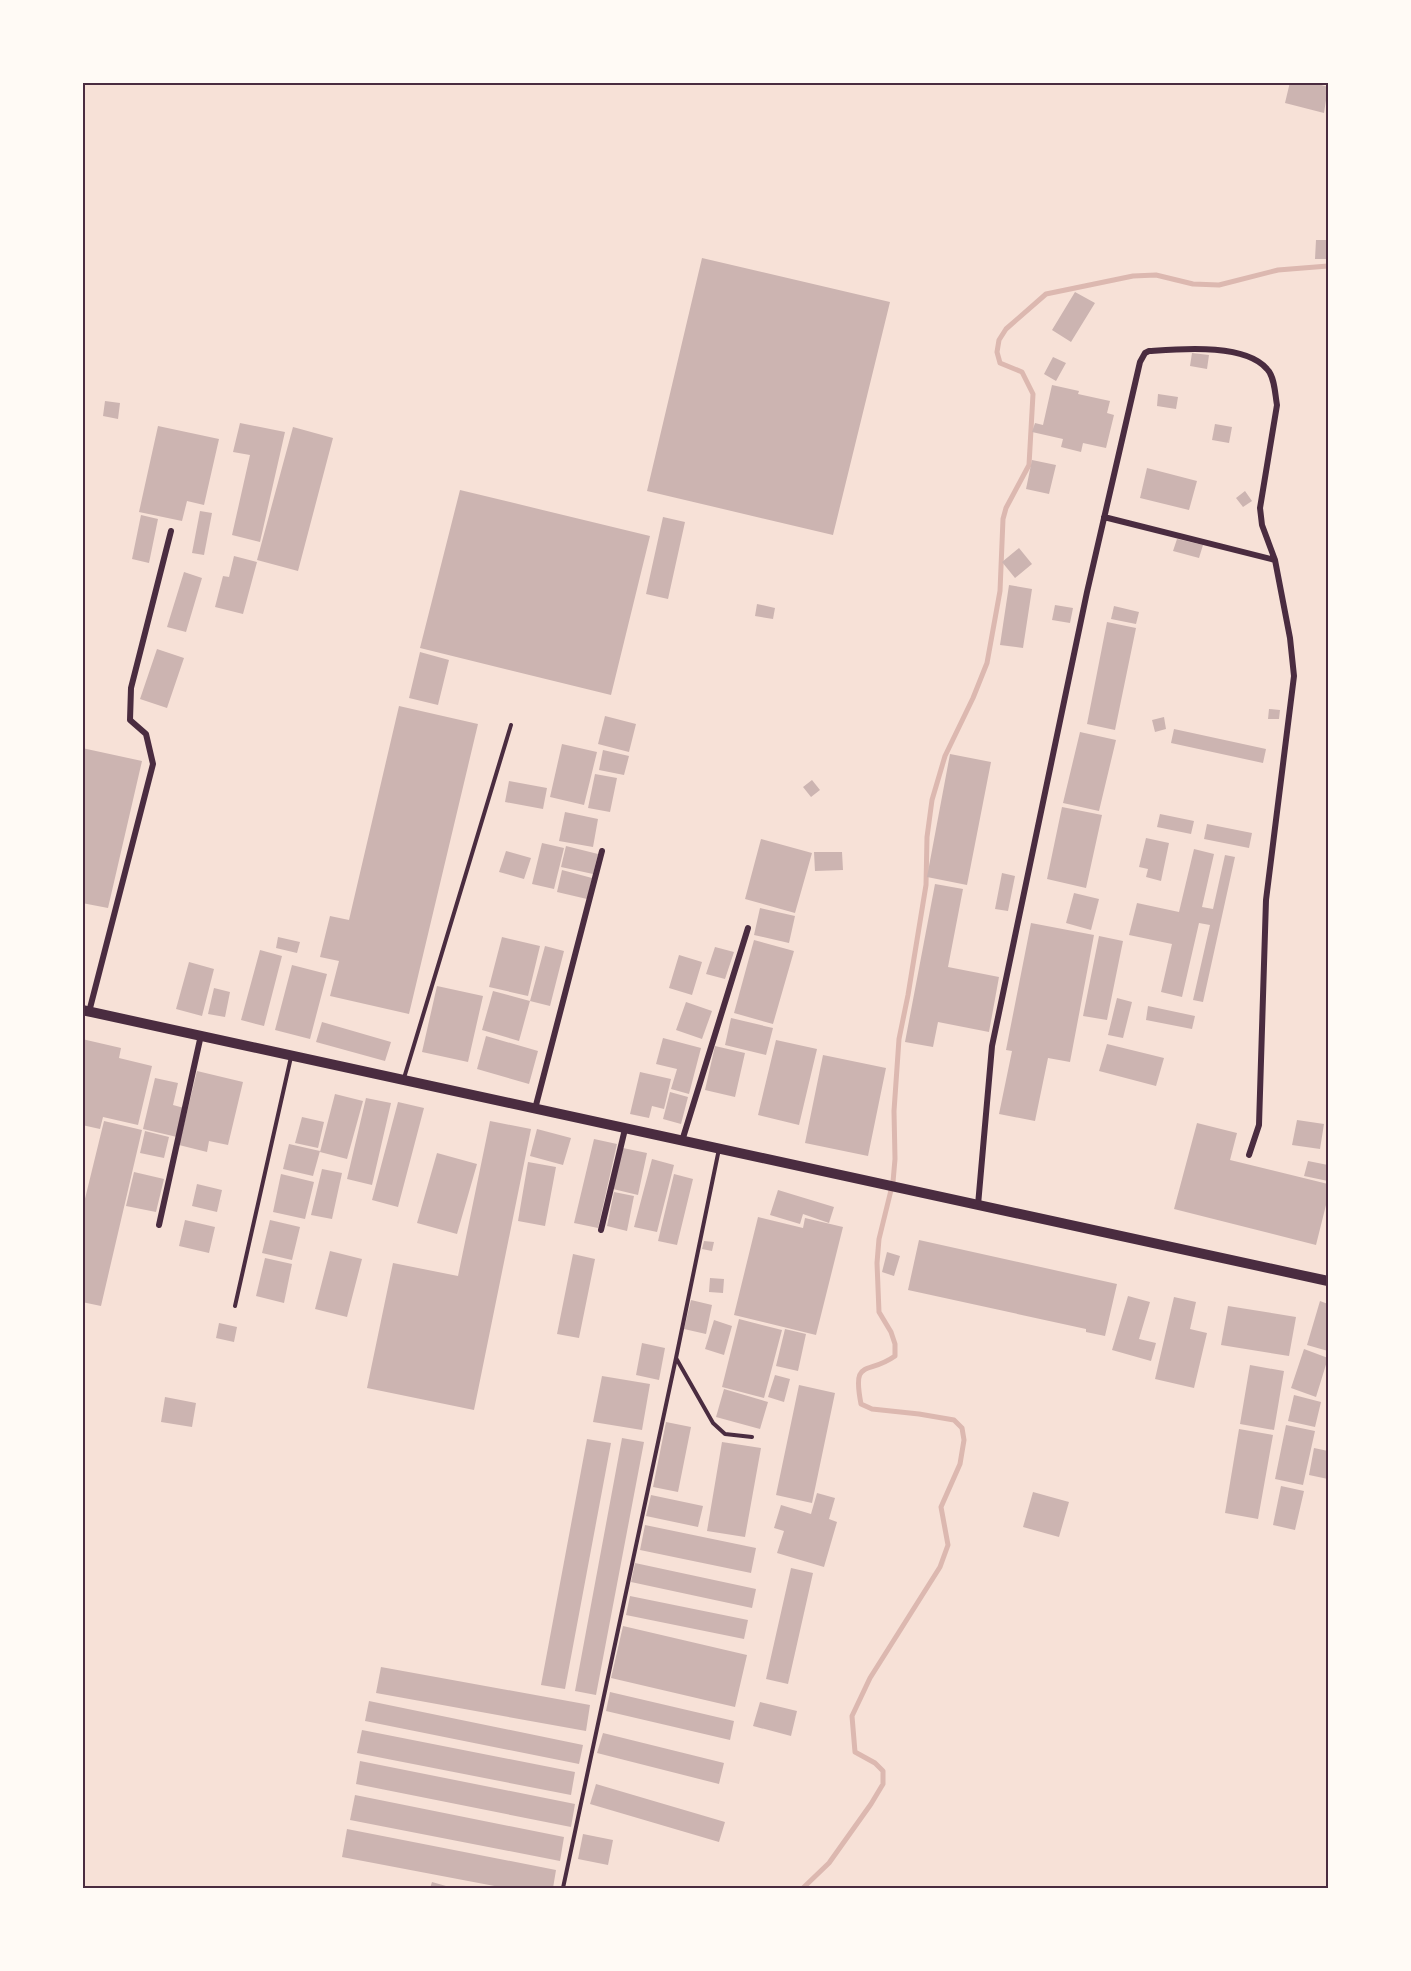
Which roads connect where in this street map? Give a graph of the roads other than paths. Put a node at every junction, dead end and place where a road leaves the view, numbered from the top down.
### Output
1 (1104, 517) junction
2 (171, 531) dead end
3 (1275, 560) junction
4 (511, 726) dead end
5 (602, 851) dead end
6 (748, 928) dead end
7 (86, 1011) edge
8 (201, 1035) junction
9 (291, 1056) junction
10 (404, 1080) junction
11 (535, 1109) junction
12 (625, 1129) junction
13 (682, 1141) junction
14 (719, 1149) junction
15 (1249, 1155) dead end
16 (978, 1205) junction
17 (159, 1225) dead end
18 (601, 1230) dead end
19 (1329, 1281) edge
20 (235, 1306) dead end
21 (676, 1358) junction
22 (752, 1437) dead end
23 (563, 1888) edge

1 - 3 street
1 - 3 street
1 - 16 street
2 - 7 street
3 - 15 street
4 - 10 lane
5 - 11 street
6 - 13 street
7 - 8 main road
8 - 9 main road
8 - 17 street
9 - 10 main road
9 - 20 lane
10 - 11 main road
11 - 12 main road
12 - 13 main road
12 - 18 street
13 - 14 main road
14 - 16 main road
14 - 21 lane
16 - 19 main road
21 - 22 lane
21 - 23 lane

